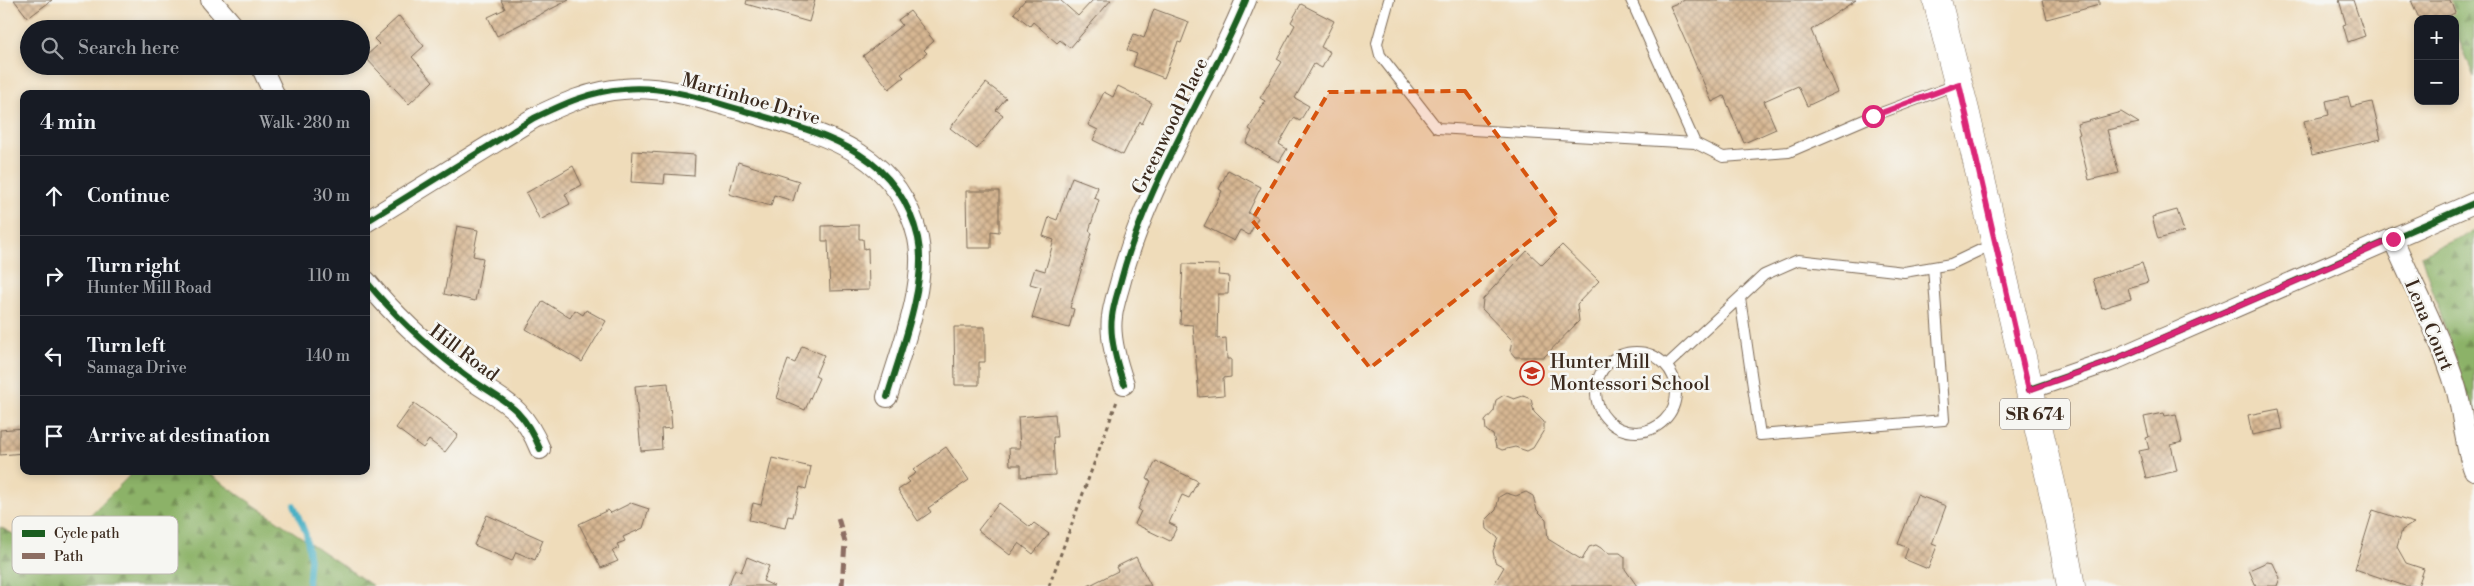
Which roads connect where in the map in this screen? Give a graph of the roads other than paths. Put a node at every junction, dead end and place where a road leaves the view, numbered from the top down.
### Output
1 (211, 0) edge
2 (1246, 0) edge
3 (1389, 0) edge
4 (1631, 0) edge
5 (1937, 0) edge
6 (228, 20) edge
7 (265, 75) edge
8 (1959, 84) junction
9 (272, 90) edge
10 (1695, 143) junction
11 (2474, 203) edge
12 (370, 220) edge
13 (2393, 239) junction
14 (1996, 243) junction
15 (1933, 267) junction
16 (370, 286) edge
17 (1740, 298) junction
18 (1667, 365) junction
19 (1124, 384) road end
20 (2029, 390) junction
21 (887, 397) dead end
22 (540, 449) dead end
23 (2474, 470) edge
24 (2071, 586) edge

1 - 6 street
2 - 19 street, Greenwood Place
3 - 10 lane
4 - 10 lane
5 - 8 main road, SR 674
7 - 9 street
8 - 10 lane
8 - 14 main road, SR 674
11 - 13 street
12 - 21 street, Martinhoe Drive
13 - 20 street
13 - 23 street, Lena Court
14 - 15 lane
14 - 20 main road, SR 674
15 - 17 lane
15 - 17 lane
16 - 22 street, Hill Road
17 - 18 lane
18 - 18 lane
20 - 24 main road, SR 674

